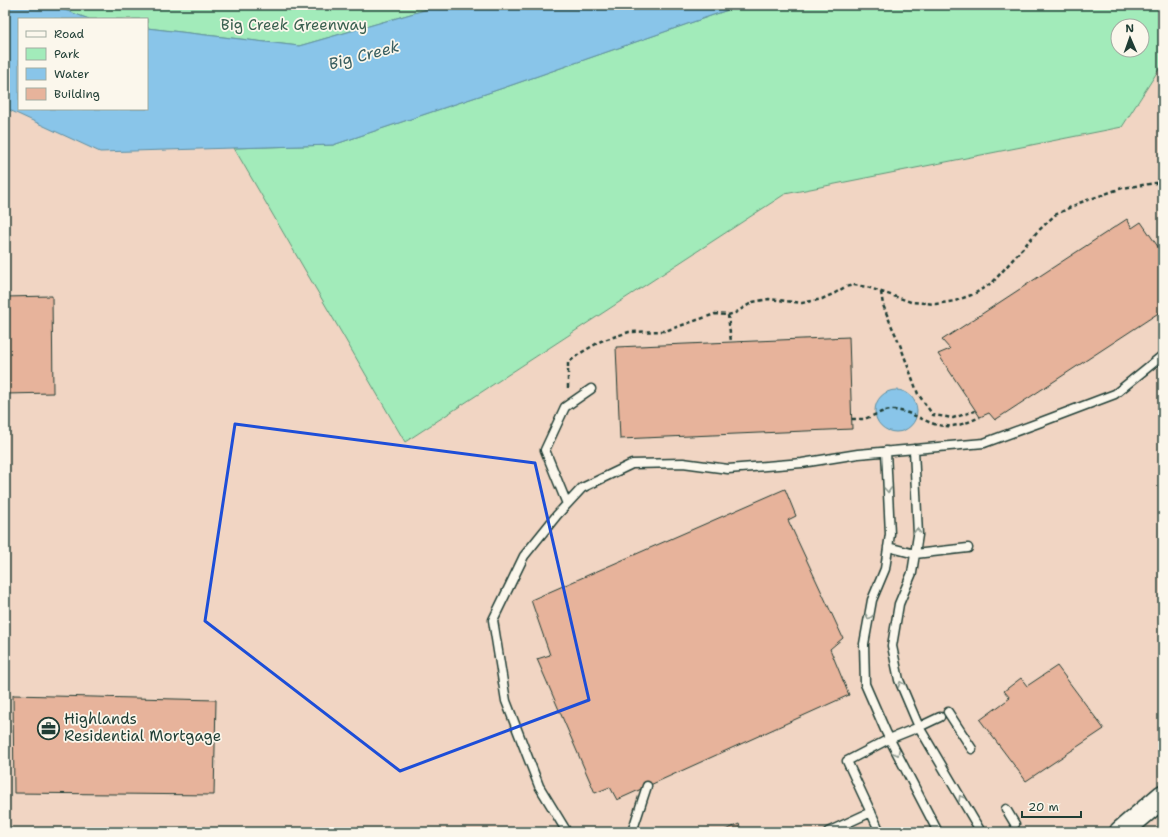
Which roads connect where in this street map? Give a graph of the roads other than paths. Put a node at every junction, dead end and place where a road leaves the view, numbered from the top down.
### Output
1 (1163, 355) edge
2 (591, 389) dead end
3 (914, 449) junction
4 (886, 451) junction
5 (567, 504) junction
6 (888, 547) junction
7 (968, 548) dead end
8 (915, 554) junction
9 (948, 712) dead end
10 (940, 717) dead end
11 (919, 727) junction
12 (889, 739) junction
13 (972, 749) dead end
14 (648, 786) dead end
15 (1163, 796) edge
16 (1006, 809) dead end
17 (871, 812) junction
18 (1016, 824) dead end
19 (834, 831) edge
20 (567, 832) edge
21 (632, 832) edge
22 (880, 832) edge
23 (938, 832) edge
24 (981, 832) edge
25 (1121, 832) edge

1 - 3 lane
2 - 5 lane
3 - 4 lane
8 -> 3 lane
4 - 5 lane
4 -> 6 lane
5 - 20 lane
6 - 8 lane
6 -> 12 lane
7 - 8 lane
11 -> 8 lane
9 - 13 lane
10 - 11 lane
11 - 12 lane
24 -> 11 lane
12 - 17 lane
12 -> 23 lane
14 - 21 lane
15 - 25 main road
16 - 18 lane
17 - 19 lane
17 - 22 lane

